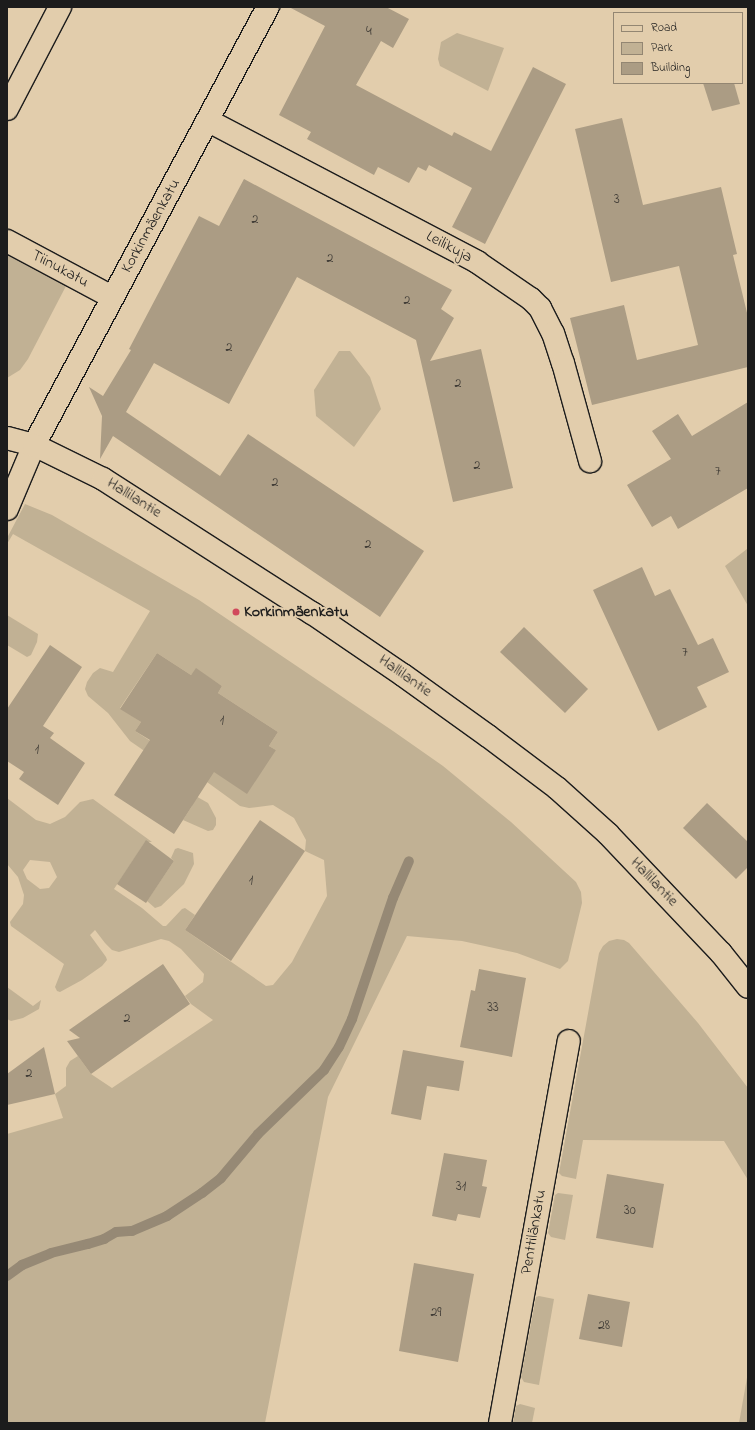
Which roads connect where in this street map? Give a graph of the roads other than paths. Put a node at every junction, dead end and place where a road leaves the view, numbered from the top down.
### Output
1 (60, 7) edge
2 (268, 7) edge
3 (7, 109) edge
4 (209, 121) junction
5 (7, 241) edge
6 (112, 297) junction
7 (7, 438) edge
8 (34, 445) junction
9 (590, 461) dead end
10 (7, 509) edge
11 (748, 987) edge
12 (569, 1041) dead end
13 (500, 1423) edge

1 - 3 street
2 - 4 street, Korkinmäenkatu
4 - 6 street, Korkinmäenkatu
4 - 9 street, Leilikuja
5 - 6 street, Tiinukatu
6 - 8 street, Korkinmäenkatu
7 - 8 street, Hallilantie
8 - 10 street, Korkinmäenkatu
8 - 11 street, Hallilantie
12 - 13 street, Penttilänkatu

